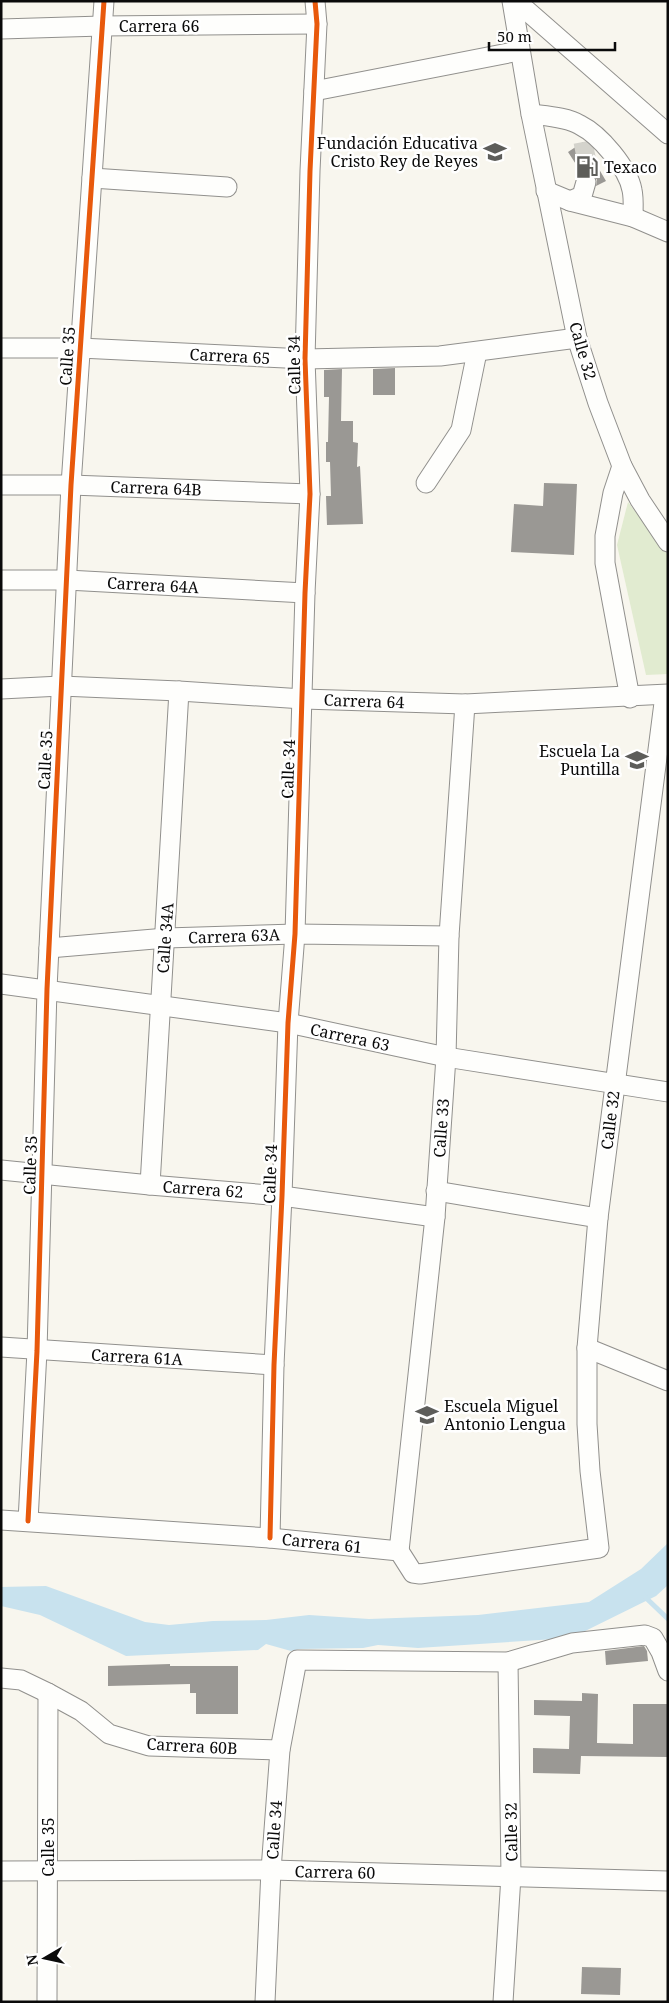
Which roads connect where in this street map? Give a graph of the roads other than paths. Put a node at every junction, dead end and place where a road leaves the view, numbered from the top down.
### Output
1 (104, 1) edge
2 (315, 1) edge
3 (512, 1) edge
4 (516, 1) edge
5 (316, 24) junction
6 (102, 26) junction
7 (1, 29) edge
8 (520, 52) junction
9 (314, 91) junction
10 (531, 114) junction
11 (567, 121) junction
12 (668, 134) edge
13 (583, 142) tunnel mouth
14 (92, 178) junction
15 (586, 182) tunnel mouth
16 (227, 187) dead end
17 (546, 191) junction
18 (570, 201) junction
19 (633, 217) junction
20 (668, 232) edge
21 (577, 338) junction
22 (1, 348) edge
23 (80, 348) junction
24 (477, 352) junction
25 (305, 359) junction
26 (622, 466) junction
27 (426, 483) dead end
28 (1, 485) edge
29 (71, 485) junction
30 (310, 494) junction
31 (668, 542) edge
32 (1, 580) edge
33 (67, 580) junction
34 (305, 593) junction
35 (61, 686) junction
36 (1, 688) edge
37 (180, 691) junction
38 (666, 694) edge
39 (630, 698) junction
40 (303, 699) junction
41 (465, 704) junction
42 (295, 934) junction
43 (449, 936) junction
44 (166, 938) junction
45 (49, 948) junction
46 (1, 984) edge
47 (47, 989) junction
48 (160, 1006) junction
49 (288, 1023) junction
50 (446, 1058) junction
51 (614, 1082) junction
52 (668, 1092) edge
53 (1, 1170) edge
54 (43, 1174) junction
55 (150, 1185) junction
56 (436, 1191) junction
57 (282, 1196) junction
58 (435, 1217) junction
59 (598, 1218) junction
60 (1, 1347) edge
61 (587, 1348) junction
62 (36, 1350) junction
63 (274, 1365) junction
64 (668, 1381) edge
65 (1, 1520) edge
66 (28, 1521) junction
67 (270, 1538) junction
68 (399, 1551) junction
69 (508, 1662) junction
70 (668, 1671) edge
71 (1, 1678) edge
72 (48, 1693) junction
73 (280, 1750) junction
74 (270, 1870) junction
75 (1, 1871) edge
76 (48, 1871) junction
77 (511, 1876) junction
78 (668, 1881) edge
79 (47, 2002) edge
80 (265, 2002) edge
81 (504, 2002) edge

1 - 6 street, Calle 35
2 - 5 street, Calle 34
3 - 8 street, Calle 32
4 - 12 street
5 - 6 street, Carrera 66
5 - 9 street, Calle 34
6 - 7 street, Carrera 66
6 - 14 street, Calle 35
8 - 9 street
8 - 10 street, Calle 32
9 - 25 street, Calle 34
10 - 11 street
10 - 17 street, Calle 32
11 - 13 street
11 - 19 street
14 - 16 street
14 - 23 street, Calle 35
15 - 18 street
17 - 18 street
17 - 21 street, Calle 32
18 - 19 street
19 - 20 street
21 - 24 street, Carrera 65
21 - 26 street, Calle 32
22 - 23 street, Carrera 65
23 - 25 street, Carrera 65
23 - 29 street, Calle 35
24 - 25 street, Carrera 65
24 - 27 street
25 - 30 street, Calle 34
26 - 31 street, Calle 32
26 - 39 street
28 - 29 street, Carrera 64B
29 - 30 street, Carrera 64B
29 - 33 street, Calle 35
30 - 34 street, Calle 34
32 - 33 street, Carrera 64A
33 - 34 street, Carrera 64A
33 - 35 street, Calle 35
34 - 40 street, Calle 34
35 - 36 street, Carrera 64
35 - 37 street, Carrera 64
35 - 45 street, Calle 35
37 - 40 street, Carrera 64
37 - 44 street, Calle 34A
38 - 39 street, Carrera 64
38 - 51 street, Calle 32
39 - 41 street, Carrera 64
40 - 41 street, Carrera 64
40 - 42 street, Calle 34
41 - 43 street, Calle 33
42 - 43 street, Carrera 63A
42 - 44 street, Carrera 63A
42 - 49 street, Calle 34
43 - 50 street, Calle 33
44 - 45 street, Carrera 63A
44 - 48 street, Calle 34A
45 - 47 street, Calle 35
46 - 47 street, Carrera 63
47 - 48 street, Carrera 63
47 - 54 street, Calle 35
48 - 49 street, Carrera 63
48 - 55 street, Calle 34A
49 - 50 street, Carrera 63
49 - 57 street, Calle 34
50 - 51 street, Carrera 63
50 - 56 street, Calle 33
51 - 52 street, Carrera 63
51 - 59 street, Calle 32
53 - 54 street, Carrera 62
54 - 55 street, Carrera 62
54 - 62 street, Calle 35
55 - 57 street, Carrera 62
56 - 58 street, Calle 33
56 - 59 street
57 - 58 street, Carrera 62
57 - 63 street, Calle 34
58 - 68 street, Calle 33
59 - 61 street, Calle 32
60 - 62 street, Carrera 61A
61 - 64 street
61 - 68 street, Calle 32
62 - 63 street, Carrera 61A
62 - 66 street, Calle 35
63 - 67 street, Calle 34
65 - 66 street, Carrera 61
66 - 67 street, Carrera 61
67 - 68 street, Carrera 61
69 - 70 street
69 - 73 street, Calle 34
69 - 77 street, Calle 32
71 - 72 street, Carrera 60B
72 - 73 street, Carrera 60B
72 - 76 street, Calle 35
73 - 74 street, Calle 34
74 - 76 street, Carrera 60
74 - 77 street, Carrera 60
74 - 80 street, Calle 34
75 - 76 street, Carrera 60
76 - 79 street, Calle 35
77 - 78 street, Carrera 60
77 - 81 street, Calle 32

